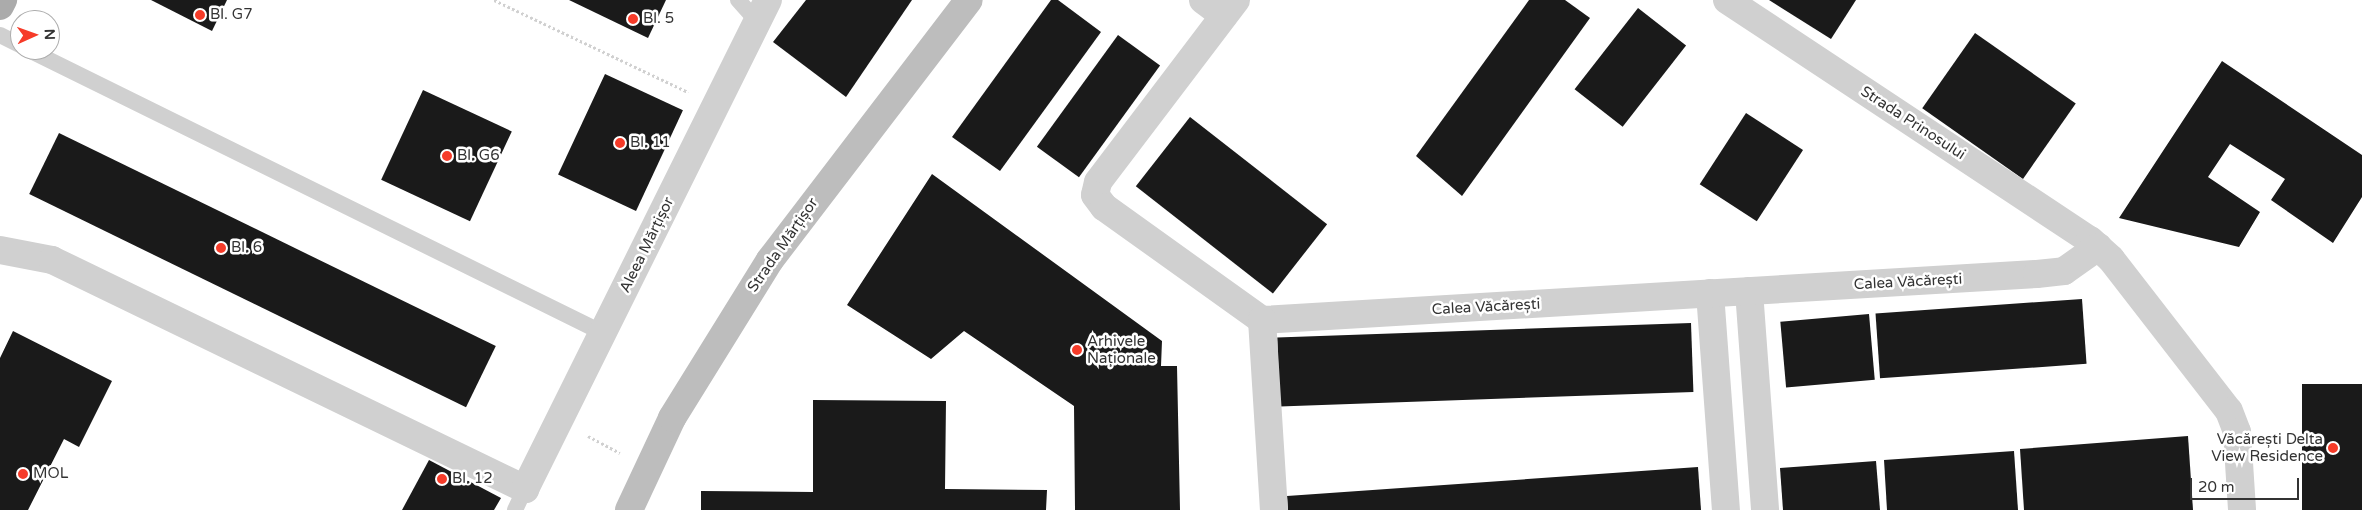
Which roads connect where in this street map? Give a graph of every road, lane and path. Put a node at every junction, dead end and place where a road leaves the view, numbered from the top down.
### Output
1 (3, 0) edge
2 (494, 0) edge
3 (738, 0) edge
4 (969, 0) edge
5 (1727, 0) edge
6 (1221, 5) edge
7 (0, 6) edge
8 (762, 11) edge
9 (50, 60) edge
10 (715, 105) junction
11 (2098, 247) junction
12 (10, 253) edge
13 (1749, 291) junction
14 (1710, 293) junction
15 (1262, 320) junction
16 (603, 333) junction
17 (559, 422) junction
18 (648, 467) junction
19 (520, 500) edge
20 (629, 510) edge
21 (1274, 510) edge
22 (1726, 510) edge
23 (1765, 510) edge
24 (2242, 510) edge

1 - 7 main road
2 - 10 path
3 - 8 lane
4 - 18 street, Strada Mărțișor
5 - 11 street, Strada Prinosului
6 - 15 street
8 - 10 street, Aleea Mărțișor
9 - 16 lane
10 - 16 street, Aleea Mărțișor
11 - 13 street, Calea Văcărești
11 - 24 street, Strada Prinosului
12 - 19 street
13 - 14 street, Calea Văcărești
13 - 23 street
14 - 15 street, Calea Văcărești
14 - 22 street
15 - 21 street
16 - 17 street, Aleea Mărțișor
17 - 18 path
17 - 19 street, Aleea Mărțișor
18 - 20 street, Strada Mărțișor

